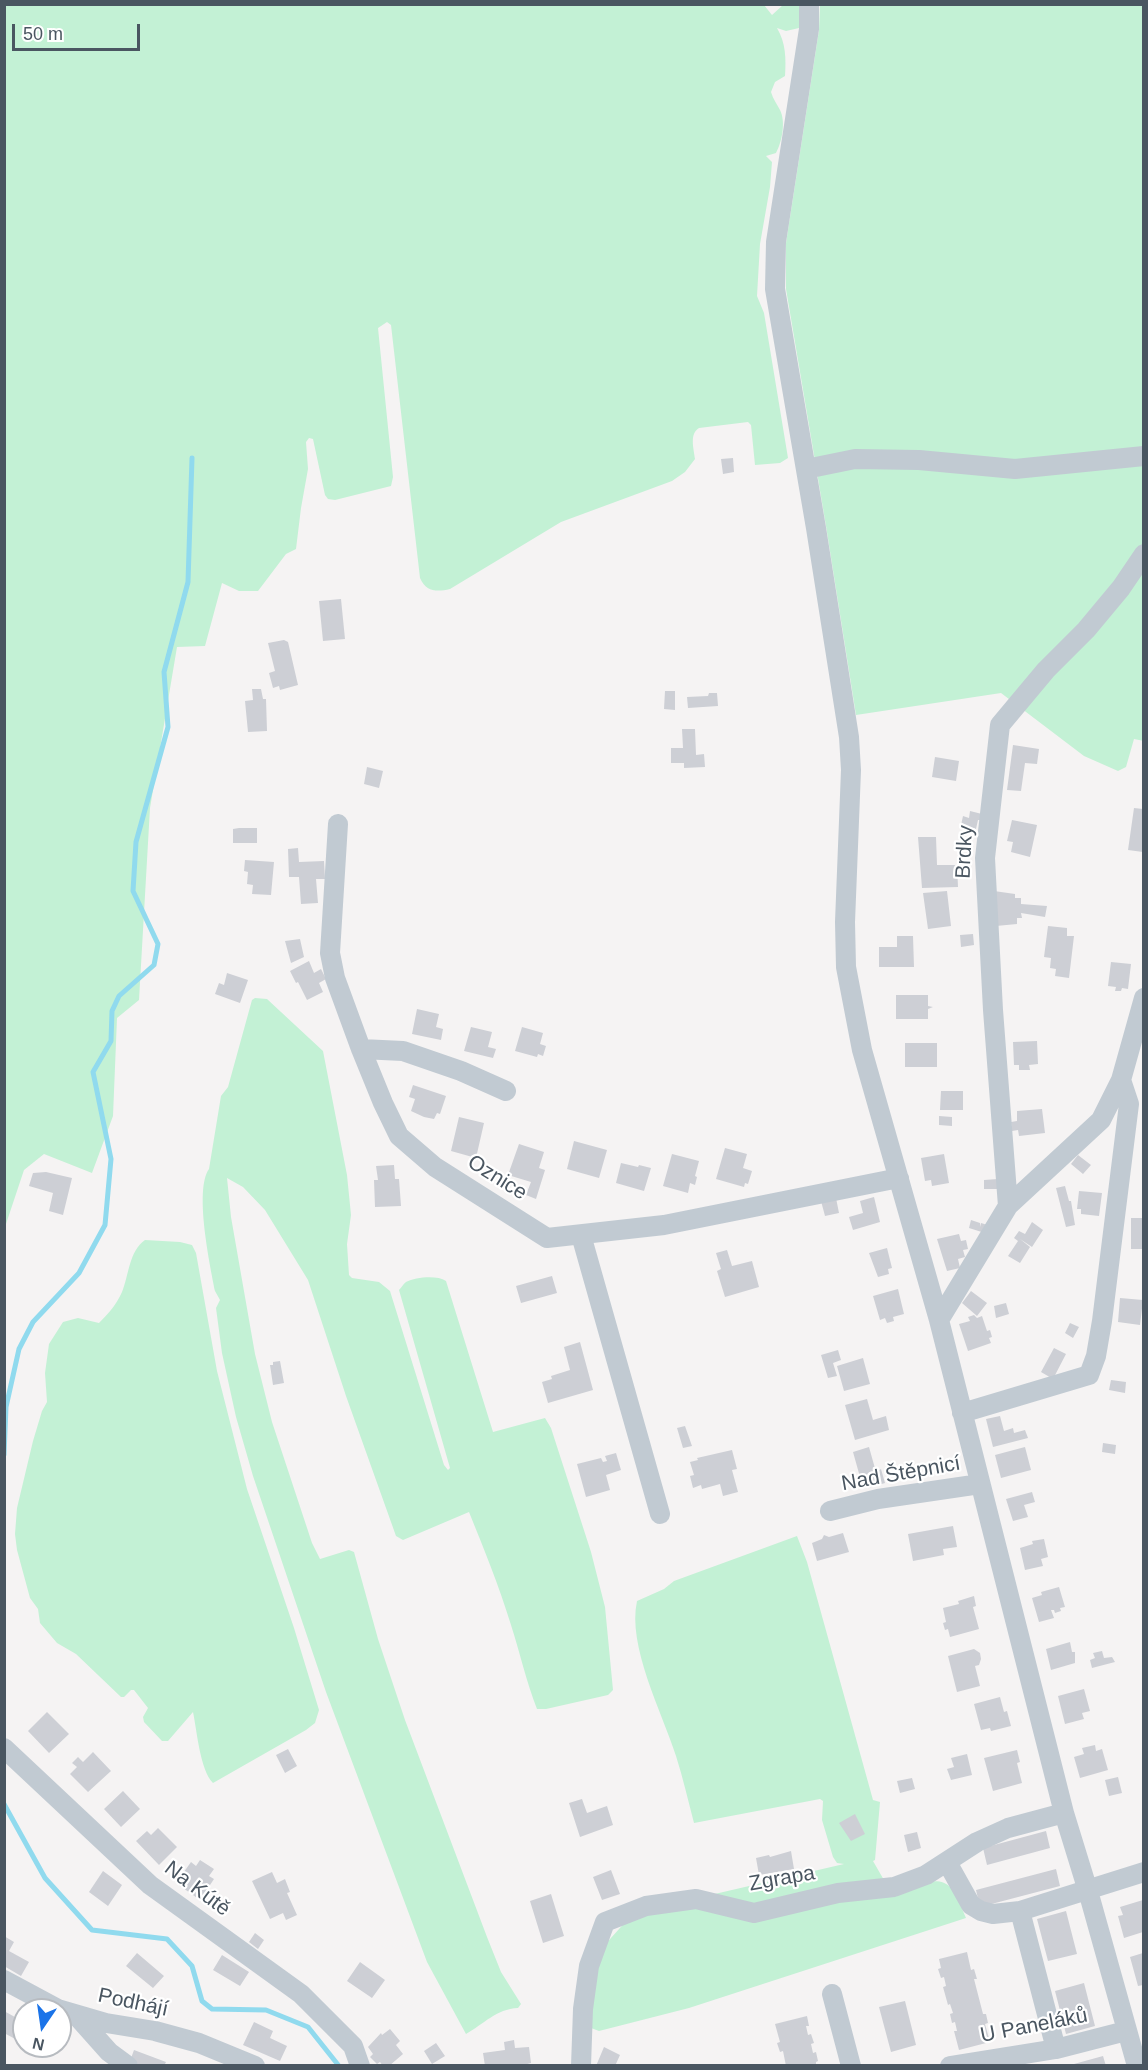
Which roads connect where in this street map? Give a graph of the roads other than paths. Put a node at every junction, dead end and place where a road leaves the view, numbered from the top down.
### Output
1 (809, 4) edge
2 (1143, 456) edge
3 (806, 469) junction
4 (1143, 554) edge
5 (338, 824) dead end
6 (1143, 998) edge
7 (361, 1049) junction
8 (1121, 1080) junction
9 (506, 1091) dead end
10 (899, 1178) junction
11 (1008, 1206) junction
12 (581, 1235) junction
13 (939, 1320) junction
14 (962, 1413) junction
15 (980, 1484) junction
16 (830, 1511) dead end
17 (660, 1514) dead end
18 (4, 1748) edge
19 (1064, 1813) junction
20 (947, 1862) junction
21 (1143, 1872) edge
22 (1088, 1891) junction
23 (1020, 1911) junction
24 (4, 1980) edge
25 (832, 1994) dead end
26 (76, 2015) junction
27 (1126, 2031) junction
28 (1056, 2049) junction
29 (1008, 2060) edge
30 (128, 2066) edge
31 (255, 2066) edge
32 (360, 2066) edge
33 (581, 2066) edge
34 (850, 2066) edge
35 (950, 2066) edge
36 (1137, 2066) edge

1 - 3 street
2 - 3 street
3 - 10 street
4 - 11 street, Brdky
5 - 7 street, Oznice
6 - 8 street
7 - 9 street
7 - 12 street, Oznice
8 - 11 street
8 - 14 street
10 - 12 street, Oznice
10 - 13 street
11 - 13 street
12 - 17 street
13 - 14 street
14 - 15 street
15 - 16 street, Nad Štěpnicí
15 - 19 street
18 - 32 street, Na Kútě
19 - 20 street, Zgrapa
19 - 22 street
20 - 23 street
20 - 33 street, Zgrapa
21 - 22 street
22 - 23 street
22 - 27 street
23 - 28 street
24 - 26 street, Podhájí
25 - 34 street
26 - 30 street
26 - 31 street, Podhájí
27 - 28 street, U Paneláků
27 - 36 street
28 - 29 street, U Paneláků
29 - 35 street, U Paneláků

